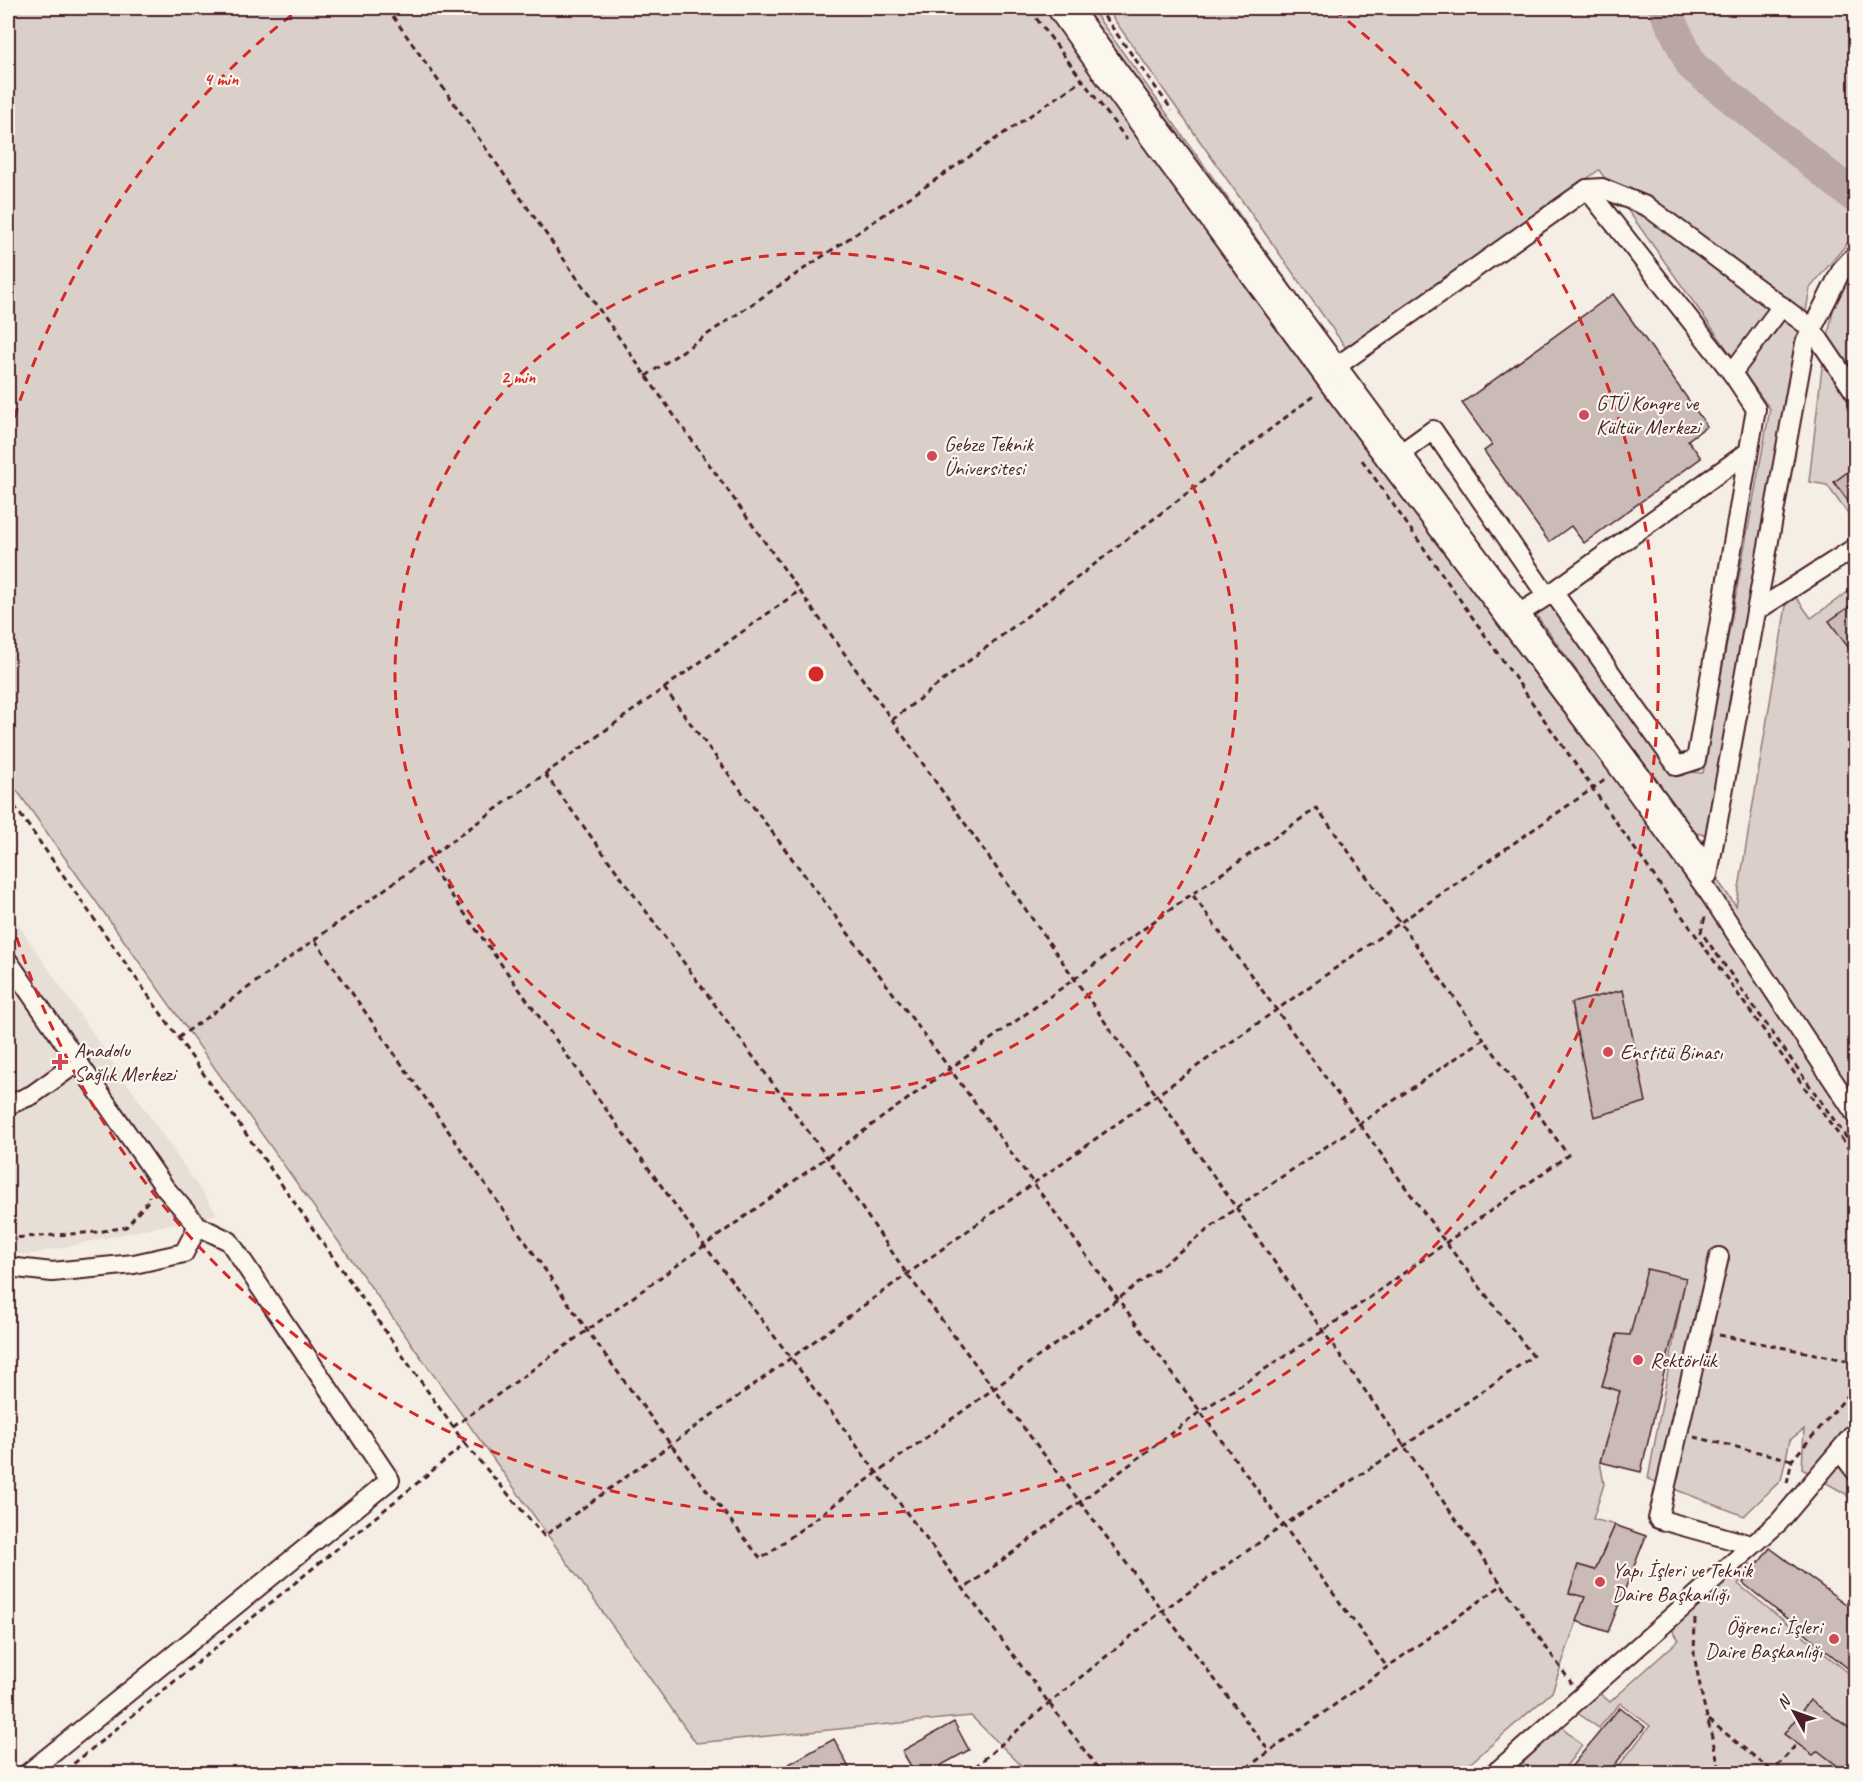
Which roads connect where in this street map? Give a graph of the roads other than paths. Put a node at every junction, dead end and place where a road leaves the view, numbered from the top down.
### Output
1 (1056, 8) edge
2 (1072, 8) edge
3 (1587, 189) junction
4 (1856, 254) edge
5 (1782, 306) junction
6 (1812, 329) junction
7 (1337, 366) junction
8 (1731, 373) junction
9 (1856, 394) edge
10 (1748, 452) junction
11 (1401, 453) junction
12 (1856, 547) edge
13 (1550, 594) junction
14 (1756, 611) junction
15 (1520, 613) junction
16 (1709, 868) junction
17 (1708, 892) junction
18 (8, 961) edge
19 (78, 1062) junction
20 (8, 1105) edge
21 (1856, 1115) edge
22 (198, 1226) junction
23 (1719, 1257) dead end
24 (8, 1267) edge
25 (1856, 1431) edge
26 (1840, 1451) junction
27 (1856, 1472) edge
28 (1751, 1545) junction
29 (27, 1773) edge
30 (1494, 1773) edge

1 - 17 street
2 - 7 street
3 - 5 street
3 - 7 street
3 - 8 street
4 - 6 street
5 - 6 street
5 - 8 street
6 - 9 street
6 - 14 street
7 - 11 street
8 - 10 street
10 - 13 street
10 - 13 street
11 - 13 street
11 - 15 street
12 - 14 street
13 - 15 street
14 - 16 street
15 - 16 street
16 - 17 street
17 - 21 street
18 - 19 street
19 - 20 street
19 - 22 street
22 - 24 street
22 - 29 street
23 - 28 street
25 - 26 street
26 - 27 street
26 - 28 street
28 - 30 street

